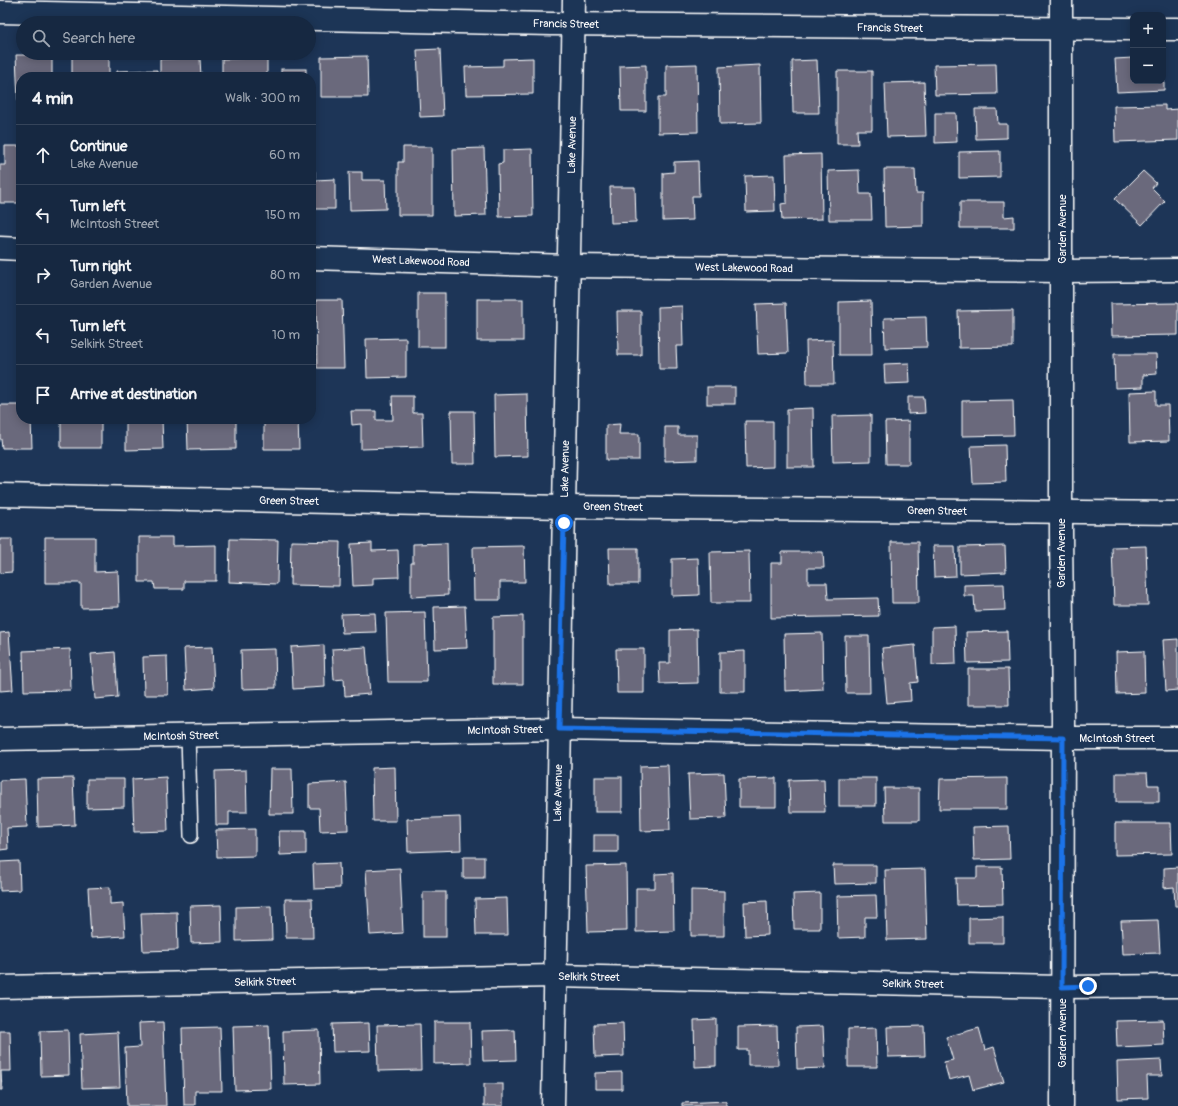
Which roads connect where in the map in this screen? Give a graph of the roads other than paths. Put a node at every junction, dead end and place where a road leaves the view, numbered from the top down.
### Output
1 (574, 0) edge
2 (1061, 0) edge
3 (0, 12) edge
4 (191, 16) edge
5 (316, 19) edge
6 (574, 24) junction
7 (1061, 29) junction
8 (1130, 29) edge
9 (1166, 29) edge
10 (1178, 29) edge
11 (0, 248) edge
12 (16, 249) edge
13 (316, 258) edge
14 (570, 266) junction
15 (1178, 270) edge
16 (1062, 271) junction
17 (0, 495) edge
18 (565, 507) junction
19 (1061, 512) junction
20 (1178, 513) edge
21 (559, 729) junction
22 (188, 735) junction
23 (1063, 738) junction
24 (1178, 738) edge
25 (0, 739) edge
26 (191, 836) dead end
27 (555, 976) junction
28 (1178, 986) edge
29 (0, 987) edge
30 (1062, 987) junction
31 (553, 1106) edge
32 (1062, 1106) edge

1 - 6 street, Lake Avenue
2 - 7 street, Garden Avenue
3 - 4 street, Francis Street
5 - 6 street, Francis Street
6 - 7 street, Francis Street
6 - 14 street, Lake Avenue
7 - 8 street, Francis Street
7 - 16 street, Garden Avenue
9 - 10 street
11 - 12 street
13 - 14 street, West Lakewood Road
14 - 16 street, West Lakewood Road
14 - 18 street, Lake Avenue
15 - 16 street, West Lakewood Road
16 - 19 street, Garden Avenue
17 - 18 street, Green Street
18 - 19 street, Green Street
18 - 21 street, Lake Avenue
19 - 20 street, Green Street
19 - 23 street, Garden Avenue
21 - 22 street, McIntosh Street
21 - 23 street, McIntosh Street
21 - 27 street, Lake Avenue
22 - 25 street, McIntosh Street
22 - 26 lane
23 - 24 street, McIntosh Street
23 - 30 street, Garden Avenue
27 - 29 street, Selkirk Street
27 - 30 street, Selkirk Street
27 - 31 street, Lake Avenue
28 - 30 street, Selkirk Street
30 - 32 street, Garden Avenue

